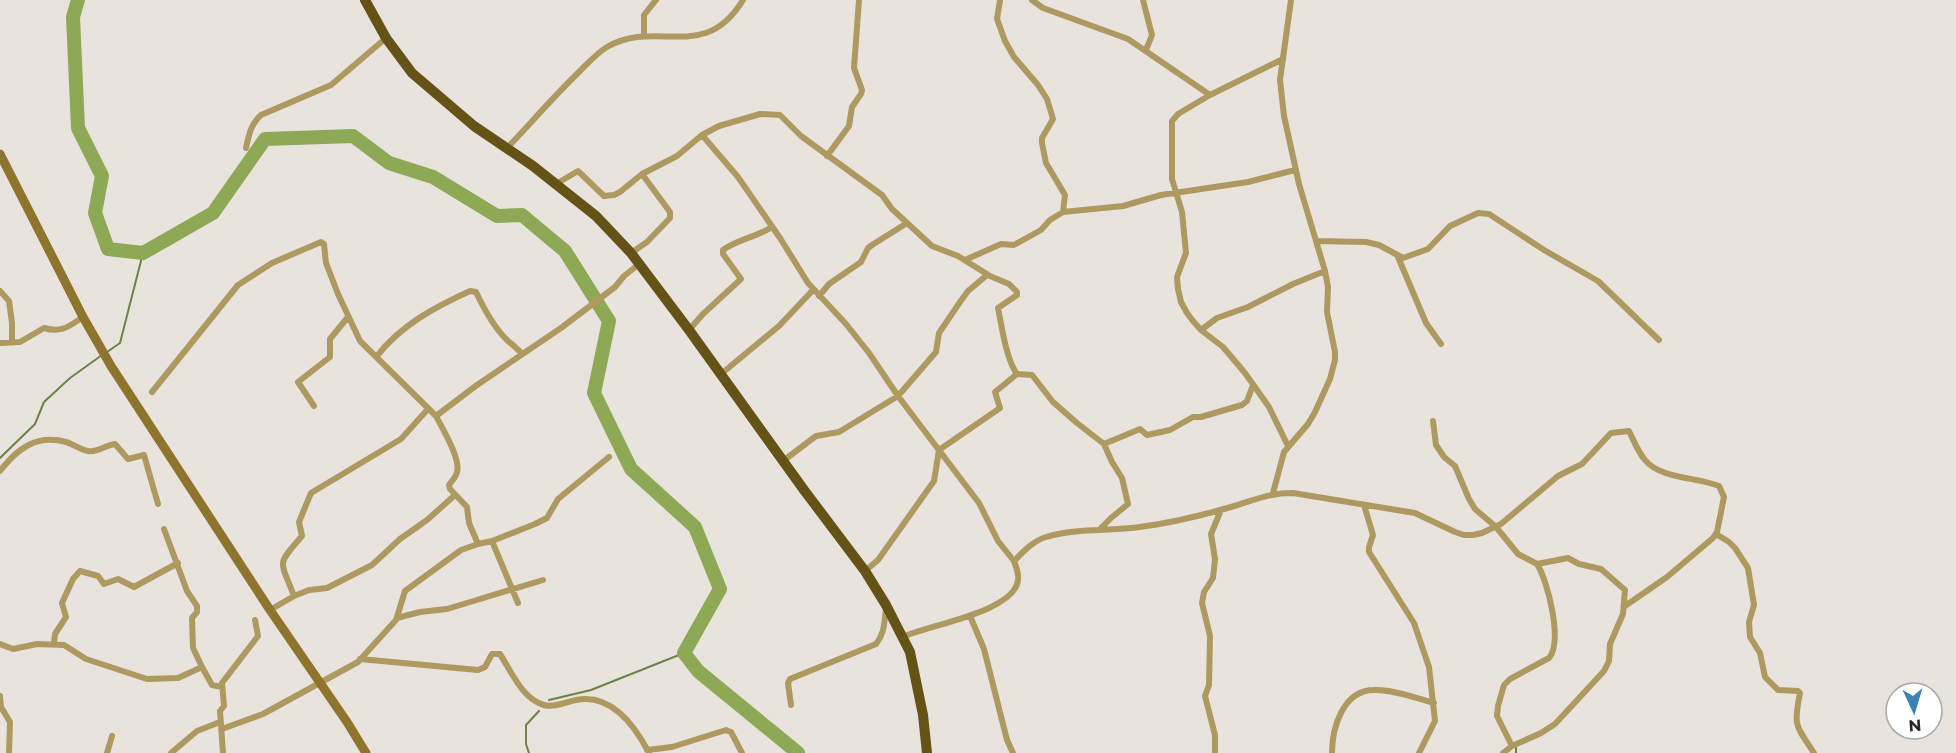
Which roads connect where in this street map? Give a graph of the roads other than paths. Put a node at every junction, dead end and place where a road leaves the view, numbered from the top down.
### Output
1 (365, 0) edge
2 (656, 0) edge
3 (744, 0) edge
4 (859, 0) edge
5 (1000, 0) edge
6 (1032, 0) edge
7 (1143, 0) edge
8 (1291, 0) edge
9 (644, 36) junction
10 (386, 38) junction
11 (1146, 50) junction
12 (1283, 59) junction
13 (1210, 95) junction
14 (702, 135) junction
15 (246, 148) dead end
16 (507, 148) junction
17 (0, 154) edge
18 (827, 156) junction
19 (1295, 170) junction
20 (642, 174) junction
21 (556, 183) junction
22 (1176, 194) junction
23 (1063, 212) junction
24 (907, 224) junction
25 (772, 227) junction
26 (1317, 241) junction
27 (631, 253) junction
28 (1398, 256) junction
29 (965, 260) junction
30 (639, 264) junction
31 (1325, 272) junction
32 (987, 275) junction
33 (813, 290) junction
34 (0, 291) edge
35 (819, 296) junction
36 (83, 317) junction
37 (348, 317) junction
38 (689, 330) junction
39 (1201, 330) junction
40 (1659, 340) dead end
41 (0, 343) edge
42 (12, 343) junction
43 (1441, 344) dead end
44 (522, 354) junction
45 (377, 356) junction
46 (721, 374) junction
47 (1017, 374) junction
48 (1253, 385) junction
49 (152, 392) dead end
50 (898, 396) junction
51 (314, 406) dead end
52 (428, 409) junction
53 (436, 416) junction
54 (1433, 421) dead end
55 (1104, 444) junction
56 (1287, 446) junction
57 (939, 450) junction
58 (609, 457) dead end
59 (783, 461) junction
60 (0, 471) edge
61 (1273, 493) junction
62 (455, 495) junction
63 (158, 504) dead end
64 (1364, 505) junction
65 (1221, 510) junction
66 (1496, 527) junction
67 (1101, 528) junction
68 (164, 529) dead end
69 (1716, 534) junction
70 (492, 541) junction
71 (478, 544) junction
72 (1014, 561) junction
73 (178, 563) junction
74 (1537, 564) junction
75 (866, 571) junction
76 (543, 580) dead end
77 (513, 590) junction
78 (294, 596) junction
79 (518, 603) dead end
80 (886, 605) junction
81 (1625, 606) junction
82 (270, 610) junction
83 (970, 616) junction
84 (397, 618) junction
85 (255, 620) dead end
86 (903, 637) junction
87 (54, 643) junction
88 (0, 644) edge
89 (360, 659) junction
90 (202, 668) junction
91 (320, 684) junction
92 (222, 687) junction
93 (0, 696) edge
94 (1434, 703) junction
95 (791, 705) dead end
96 (221, 725) junction
97 (112, 736) dead end
98 (1512, 746) junction
99 (648, 752) edge
100 (9, 753) edge
101 (107, 753) edge
102 (171, 753) edge
103 (223, 753) edge
104 (366, 753) edge
105 (742, 753) edge
106 (927, 753) edge
107 (1013, 753) edge
108 (1215, 753) edge
109 (1332, 753) edge
110 (1419, 753) edge
111 (1503, 753) edge
112 (1814, 753) edge

1 - 10 highway
2 - 9 street
3 - 9 street
4 - 18 street
5 - 23 street
6 - 11 street
7 - 11 street
8 - 12 street
9 - 16 street
10 - 15 street
10 - 16 highway
11 - 13 street
12 - 13 street
12 - 19 street
13 - 22 street
14 - 18 street
14 - 20 street
14 - 25 street
16 - 21 highway
17 - 36 main road
18 - 24 street
19 - 22 street
19 - 26 street
20 - 21 street
20 - 27 street
21 - 27 highway
22 - 23 street
22 - 39 street
23 - 29 street
24 - 29 street
24 - 35 street
25 - 33 street
25 - 38 street
26 - 28 street
26 - 31 street
27 - 30 highway
28 - 40 street
28 - 43 street
29 - 32 street
30 - 38 highway
30 - 44 street
31 - 39 street
31 - 56 street
32 - 47 street
32 - 50 street
33 - 35 street
33 - 46 street
34 - 42 street
35 - 50 street
36 - 42 street
36 - 82 main road
37 - 45 street
37 - 49 street
37 - 51 street
38 - 46 highway
39 - 48 street
41 - 42 street
44 - 45 street
44 - 53 street
45 - 52 street
46 - 59 highway
47 - 55 street
47 - 57 street
48 - 55 street
48 - 56 street
50 - 57 street
50 - 59 street
52 - 53 street
52 - 78 street
53 - 62 street
54 - 66 street
55 - 67 street
56 - 61 street
57 - 72 street
57 - 75 street
58 - 70 street
59 - 75 highway
60 - 63 street
61 - 64 street
61 - 65 street
62 - 71 street
62 - 78 street
64 - 66 street
64 - 94 street
65 - 67 street
65 - 108 street
66 - 69 street
66 - 74 street
67 - 72 street
68 - 73 street
69 - 81 street
69 - 112 street
70 - 71 street
70 - 77 street
71 - 84 street
72 - 83 street
73 - 87 street
73 - 90 street
74 - 81 street
74 - 98 street
75 - 80 highway
76 - 77 street
77 - 79 street
77 - 84 street
78 - 82 street
80 - 86 highway
80 - 95 street
81 - 98 street
82 - 91 main road
83 - 86 street
83 - 107 street
84 - 89 street
85 - 92 street
86 - 106 highway
87 - 88 street
87 - 90 street
89 - 91 street
89 - 99 street
90 - 92 street
91 - 96 street
91 - 104 main road
92 - 96 street
93 - 100 street
94 - 109 street
94 - 110 street
96 - 102 street
96 - 103 street
97 - 101 street
98 - 111 street
99 - 105 street

